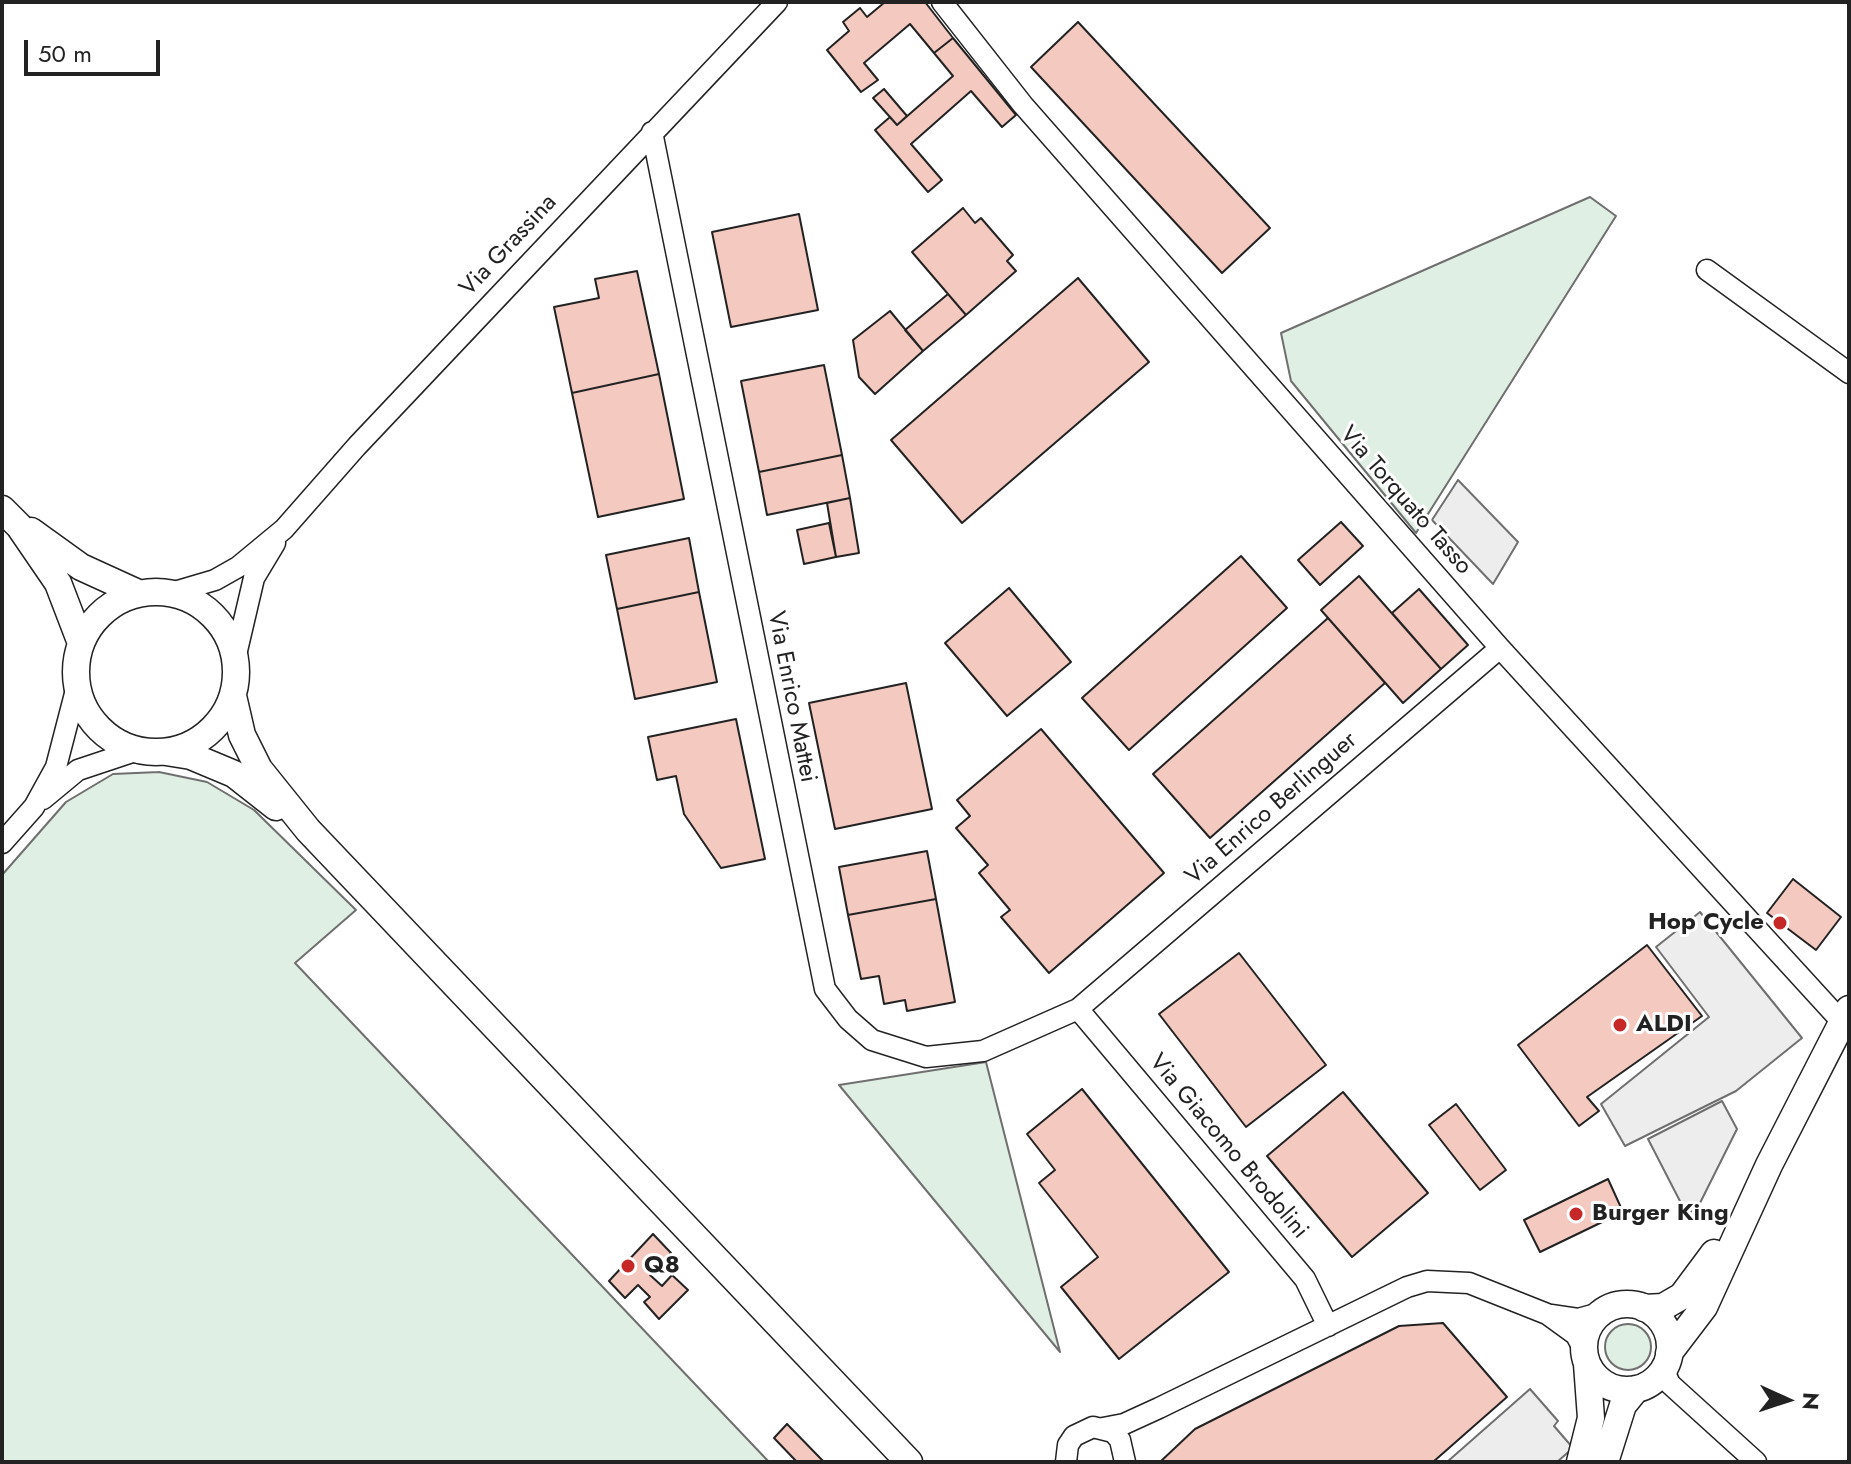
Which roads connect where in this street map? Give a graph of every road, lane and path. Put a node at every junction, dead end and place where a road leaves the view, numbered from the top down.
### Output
1 (777, 2) edge
2 (942, 2) edge
3 (652, 132) junction
4 (1707, 270) dead end
5 (1849, 373) edge
6 (10, 517) edge
7 (284, 529) junction
8 (138, 593) junction
9 (171, 593) junction
10 (81, 643) junction
11 (1500, 648) junction
12 (235, 659) junction
13 (77, 686) junction
14 (233, 696) junction
15 (138, 750) junction
16 (164, 752) junction
17 (34, 807) junction
18 (308, 830) junction
19 (2, 843) edge
20 (1078, 1009) junction
21 (1846, 1016) edge
22 (1769, 1165) junction
23 (1644, 1308) junction
24 (1600, 1313) junction
25 (1547, 1314) junction
26 (1328, 1326) junction
27 (1586, 1357) junction
28 (1668, 1357) junction
29 (1643, 1386) junction
30 (1678, 1393) junction
31 (1159, 1408) junction
32 (1103, 1428) junction
33 (1126, 1460) edge
34 (909, 1462) edge
35 (1066, 1462) edge
36 (1580, 1462) edge
37 (1605, 1462) edge
38 (1756, 1462) edge

1 - 3 street, Via Grassina
2 - 11 street, Via Torquato Tasso
3 - 7 street, Via Grassina
3 - 20 street, Via Enrico Mattei
4 - 5 street
6 - 8 main road
6 - 10 main road
7 - 9 street, Via Grassina
7 - 12 street, Via Grassina
8 - 9 main road
8 - 10 main road
9 - 12 main road
10 - 13 main road
11 - 20 street, Via Enrico Berlinguer
11 - 21 street, Via Torquato Tasso
12 - 14 main road
13 - 15 main road
13 - 17 street
14 - 16 main road
14 - 18 main road
15 - 16 main road
15 - 17 street
16 - 18 main road
17 - 19 street
18 - 34 main road
20 - 26 street, Via Giacomo Brodolini
21 - 22 main road
22 - 23 main road
22 - 28 main road
23 - 24 main road
23 - 28 main road
24 - 25 street
24 - 27 main road
25 - 26 street
25 - 27 street
26 - 31 street
27 - 29 main road
27 - 36 main road
28 - 29 main road
28 - 30 street
29 - 30 street
29 - 37 main road
30 - 38 street
31 - 32 street
31 - 33 street
32 - 33 street
32 - 35 street

